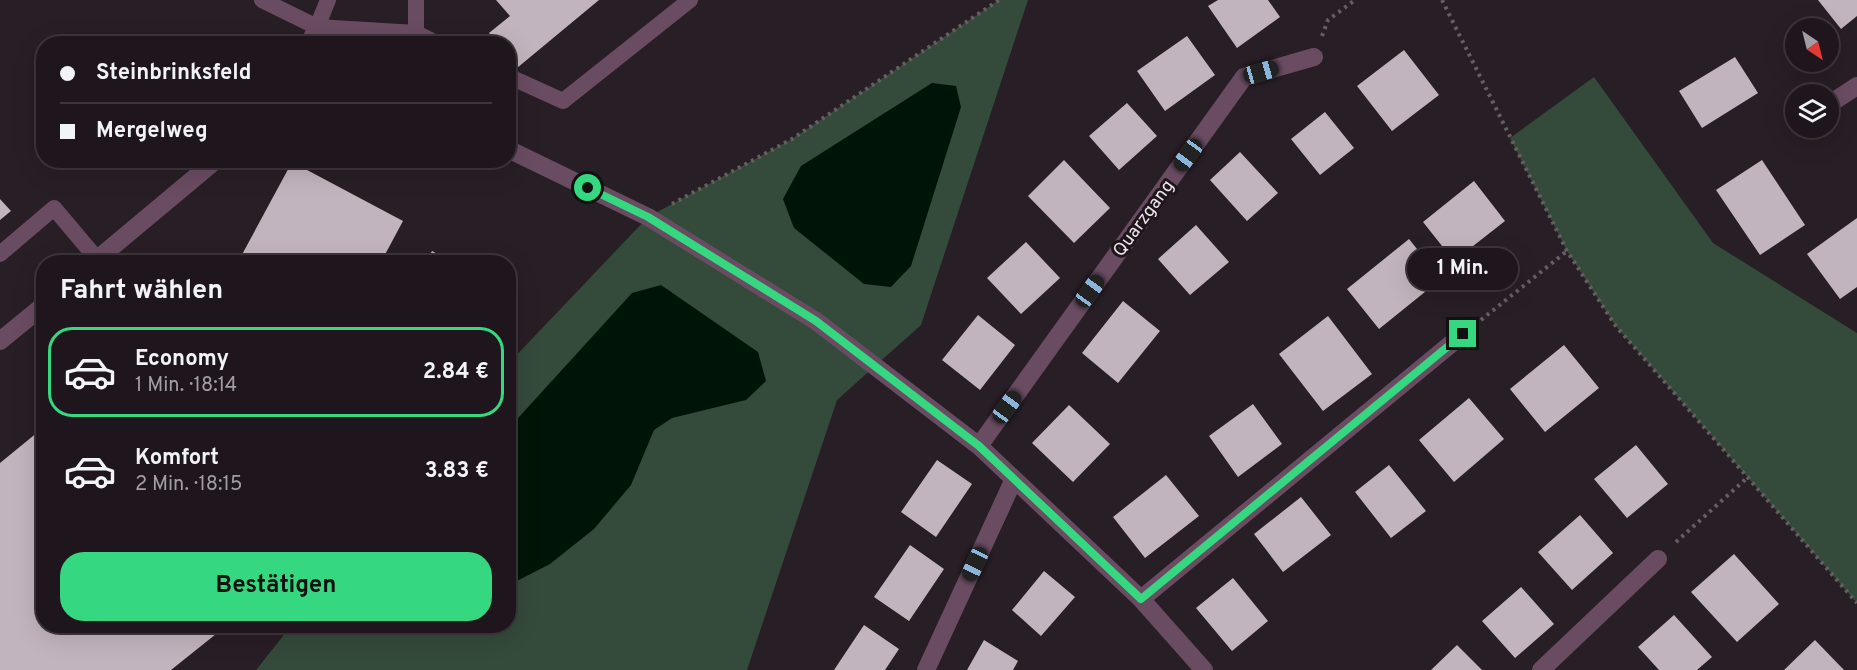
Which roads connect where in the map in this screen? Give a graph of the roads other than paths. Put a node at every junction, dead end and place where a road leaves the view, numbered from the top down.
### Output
1 (261, 0) edge
2 (328, 0) edge
3 (416, 0) edge
4 (690, 0) edge
5 (317, 27) junction
6 (416, 33) junction
7 (313, 36) edge
8 (325, 36) edge
9 (422, 36) edge
10 (1314, 57) road end
11 (516, 80) edge
12 (1857, 86) edge
13 (1839, 98) edge
14 (516, 153) edge
15 (206, 168) edge
16 (0, 254) edge
17 (91, 255) edge
18 (103, 255) edge
19 (36, 312) edge
20 (1463, 334) road end
21 (0, 341) edge
22 (979, 446) junction
23 (1014, 479) junction
24 (1658, 559) road end
25 (1141, 599) junction
26 (926, 670) edge
27 (1204, 670) edge
28 (1541, 670) edge

1 - 5 lane
2 - 5 lane
3 - 6 lane
4 - 11 lane
5 - 6 lane
5 - 7 street
5 - 8 street
6 - 9 lane
10 - 22 street, Quarzgang
12 - 13 street
14 - 22 street
15 - 18 street
16 - 17 lane
19 - 21 street
20 - 25 street
22 - 23 street
23 - 25 street
23 - 26 street
24 - 28 street
25 - 27 street

